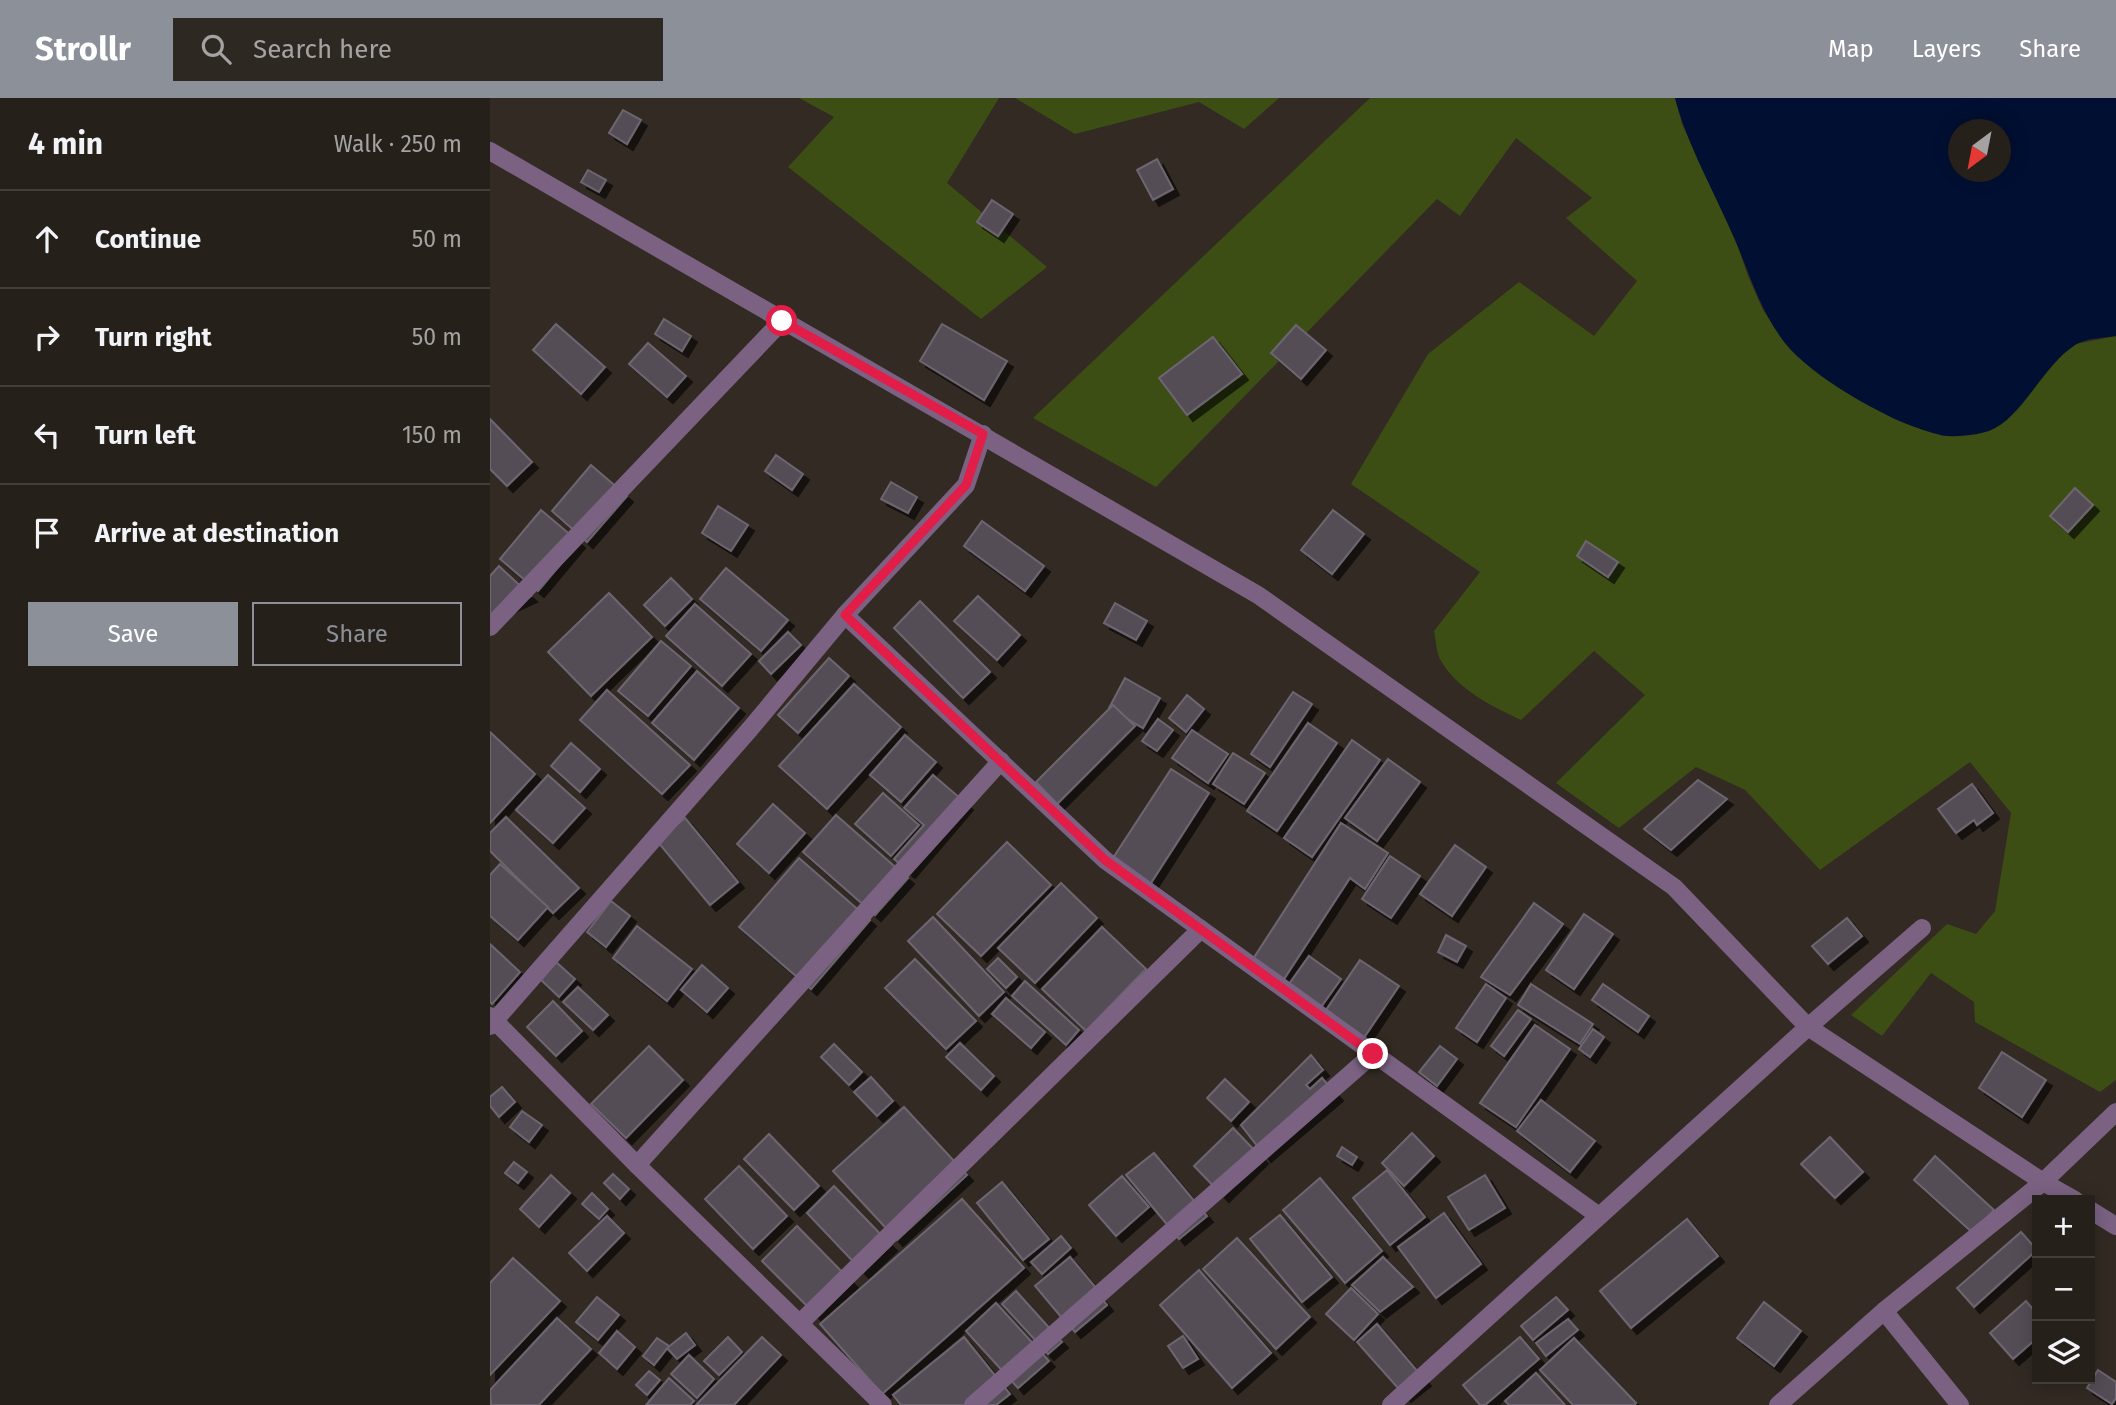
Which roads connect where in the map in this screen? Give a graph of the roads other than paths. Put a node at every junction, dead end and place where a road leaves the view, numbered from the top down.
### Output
1 (490, 151) edge
2 (782, 321) junction
3 (983, 434) junction
4 (845, 615) junction
5 (490, 627) edge
6 (1001, 761) junction
7 (1922, 928) dead end
8 (1200, 929) junction
9 (492, 1021) edge
10 (1808, 1027) junction
11 (1373, 1054) junction
12 (2116, 1112) edge
13 (638, 1165) junction
14 (2043, 1182) junction
15 (2066, 1195) edge
16 (2095, 1212) edge
17 (1599, 1216) junction
18 (2116, 1226) edge
19 (1884, 1311) junction
20 (800, 1323) junction
21 (883, 1405) edge
22 (973, 1405) edge
23 (1391, 1405) edge
24 (1778, 1405) edge
25 (1961, 1405) edge

1 - 2 street
2 - 3 street
2 - 5 street
3 - 4 street
3 - 10 street
4 - 6 street
4 - 9 street
6 - 8 street
6 - 13 street
7 - 10 street
8 - 11 street
8 - 20 street
9 - 13 street
10 - 14 street
10 - 17 street
11 - 17 street
11 - 22 street
12 - 14 street
13 - 20 street
14 - 15 street
14 - 19 street
16 - 18 street
17 - 23 street
19 - 24 street
19 - 25 street
20 - 21 street

